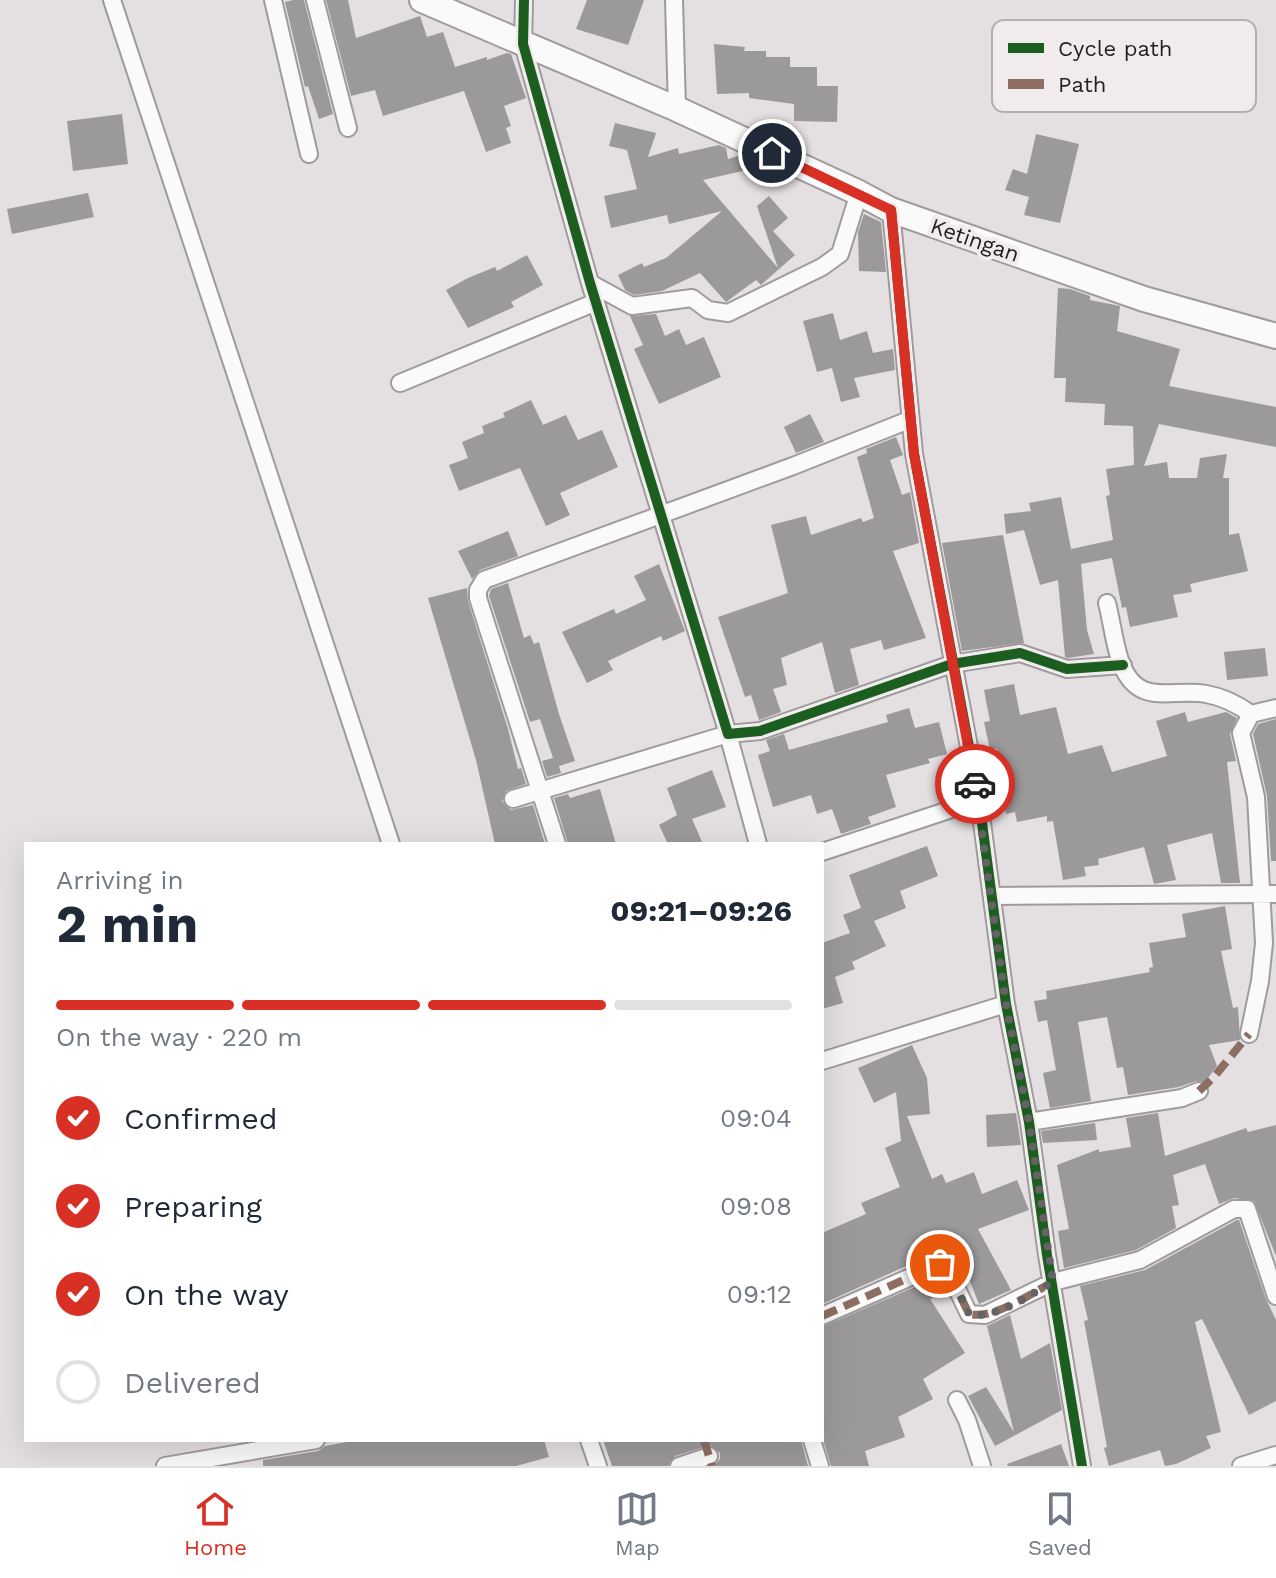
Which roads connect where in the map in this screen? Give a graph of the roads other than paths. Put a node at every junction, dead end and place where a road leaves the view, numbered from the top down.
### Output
1 (112, 0) edge
2 (273, 0) edge
3 (315, 0) edge
4 (422, 0) edge
5 (524, 0) edge
6 (674, 0) edge
7 (523, 44) junction
8 (677, 109) junction
9 (348, 128) dead end
10 (309, 154) dead end
11 (859, 193) junction
12 (891, 210) junction
13 (590, 283) junction
14 (596, 302) junction
15 (1276, 336) edge
16 (400, 383) dead end
17 (909, 420) junction
18 (662, 515) junction
19 (1107, 603) dead end
20 (952, 664) junction
21 (1123, 665) junction
22 (1276, 708) edge
23 (1251, 714) junction
24 (728, 734) junction
25 (537, 791) junction
26 (513, 799) dead end
27 (979, 800) junction
28 (390, 842) edge
29 (556, 842) edge
30 (757, 842) edge
31 (824, 851) edge
32 (1269, 895) edge
33 (992, 896) junction
34 (1006, 1004) junction
35 (1249, 1034) dead end
36 (824, 1060) edge
37 (1199, 1091) dead end
38 (1029, 1122) junction
39 (1053, 1282) junction
40 (1276, 1296) edge
41 (824, 1315) edge
42 (957, 1400) dead end
43 (304, 1442) edge
44 (590, 1442) edge
45 (813, 1442) edge
46 (1276, 1455) edge
47 (709, 1456) dead end
48 (165, 1466) edge
49 (598, 1466) edge
50 (679, 1466) edge
51 (820, 1466) edge
52 (982, 1466) edge
53 (1082, 1466) edge
54 (1241, 1466) edge

1 - 28 street
2 - 10 street
3 - 9 street
4 - 7 street, Ketingan
5 - 7 street
6 - 8 street
7 - 8 street, Ketingan
7 - 13 street
8 - 11 street, Ketingan
11 - 12 street, Ketingan
11 - 13 street
12 - 15 street, Ketingan
12 - 17 street
13 - 14 street
14 - 16 street
14 - 18 street
17 - 18 street
17 - 20 street
18 - 24 street
18 - 25 street
19 - 21 street
20 - 21 street
20 - 24 street
20 - 27 street
21 - 23 street
22 - 23 street
23 - 32 street
24 - 25 street
24 - 30 street
25 - 26 street
25 - 29 street
27 - 31 street
27 - 33 street
32 - 33 street
32 - 35 street
33 - 34 street
34 - 36 street
34 - 38 street
37 - 38 street
38 - 39 street
39 - 40 street
39 - 41 street
39 - 53 street
42 - 52 street
43 - 48 street
44 - 49 street
45 - 51 street
46 - 54 street
47 - 50 street

